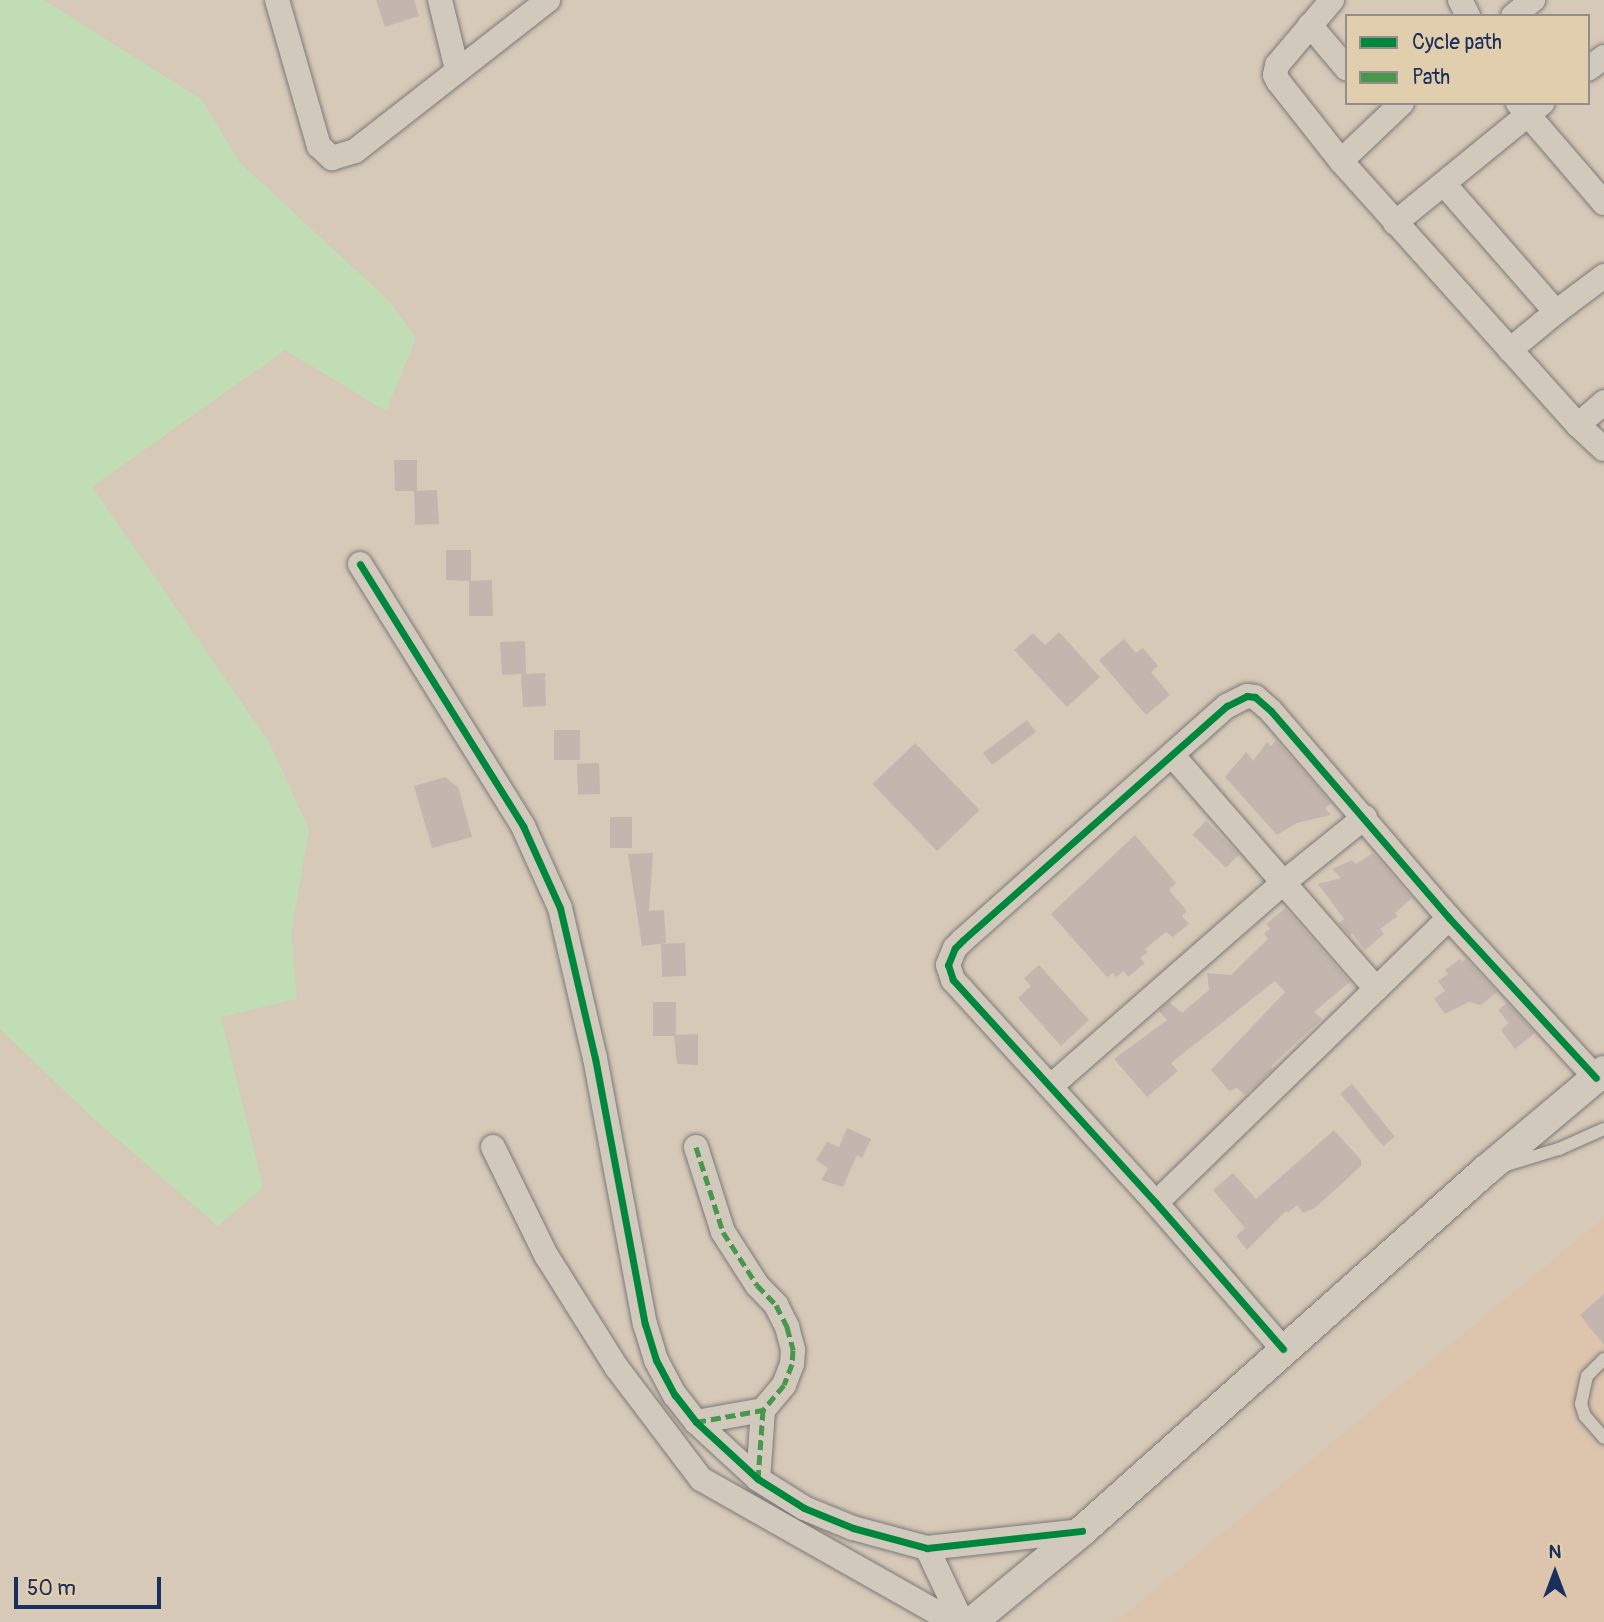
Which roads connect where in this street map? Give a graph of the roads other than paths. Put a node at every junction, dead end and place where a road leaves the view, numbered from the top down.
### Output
1 (277, 0) edge
2 (440, 0) edge
3 (548, 0) edge
4 (1332, 0) edge
5 (1534, 0) edge
6 (1516, 14) edge
7 (1310, 24) junction
8 (1345, 67) edge
9 (457, 70) junction
10 (1528, 107) edge
11 (1387, 108) edge
12 (1341, 161) junction
13 (1444, 184) junction
14 (1600, 189) edge
15 (1395, 223) junction
16 (1604, 276) edge
17 (1556, 312) junction
18 (1510, 350) junction
19 (1604, 402) edge
20 (1578, 425) junction
21 (1604, 449) edge
22 (360, 564) dead end
23 (1173, 756) junction
24 (1365, 817) junction
25 (1283, 883) junction
26 (1449, 918) junction
27 (1376, 989) junction
28 (1600, 1074) edge
29 (1051, 1086) junction
30 (1604, 1129) edge
31 (493, 1147) dead end
32 (696, 1147) dead end
33 (1486, 1170) junction
34 (1156, 1203) junction
35 (1283, 1349) junction
36 (1604, 1359) edge
37 (763, 1410) junction
38 (696, 1422) junction
39 (1604, 1438) edge
40 (758, 1479) junction
41 (1082, 1531) junction
42 (928, 1548) junction
43 (954, 1622) edge
44 (962, 1622) edge
45 (972, 1622) edge

1 - 9 street
2 - 9 street
3 - 9 street
4 - 7 street
5 - 6 street
7 - 8 street
7 - 12 street
10 - 13 street
10 - 14 street
11 - 12 street
12 - 15 street
13 - 15 street
13 - 17 street
15 - 18 street
16 - 17 street
17 - 18 street
18 - 20 street
19 - 20 street
20 - 21 street
22 - 38 street
23 - 24 street
23 - 25 street
23 - 29 street
24 - 25 street
24 - 26 street
25 - 27 street
25 - 29 street
26 - 27 street
26 - 28 street
27 - 34 street
28 - 33 street
29 - 34 street
30 - 33 lane
31 - 43 street
32 - 37 street
33 - 35 street
34 - 35 street
35 - 41 street
36 - 39 lane
37 - 38 street
37 - 40 street
38 - 40 street
40 - 42 street
41 - 42 street
41 - 45 street
42 - 44 street

